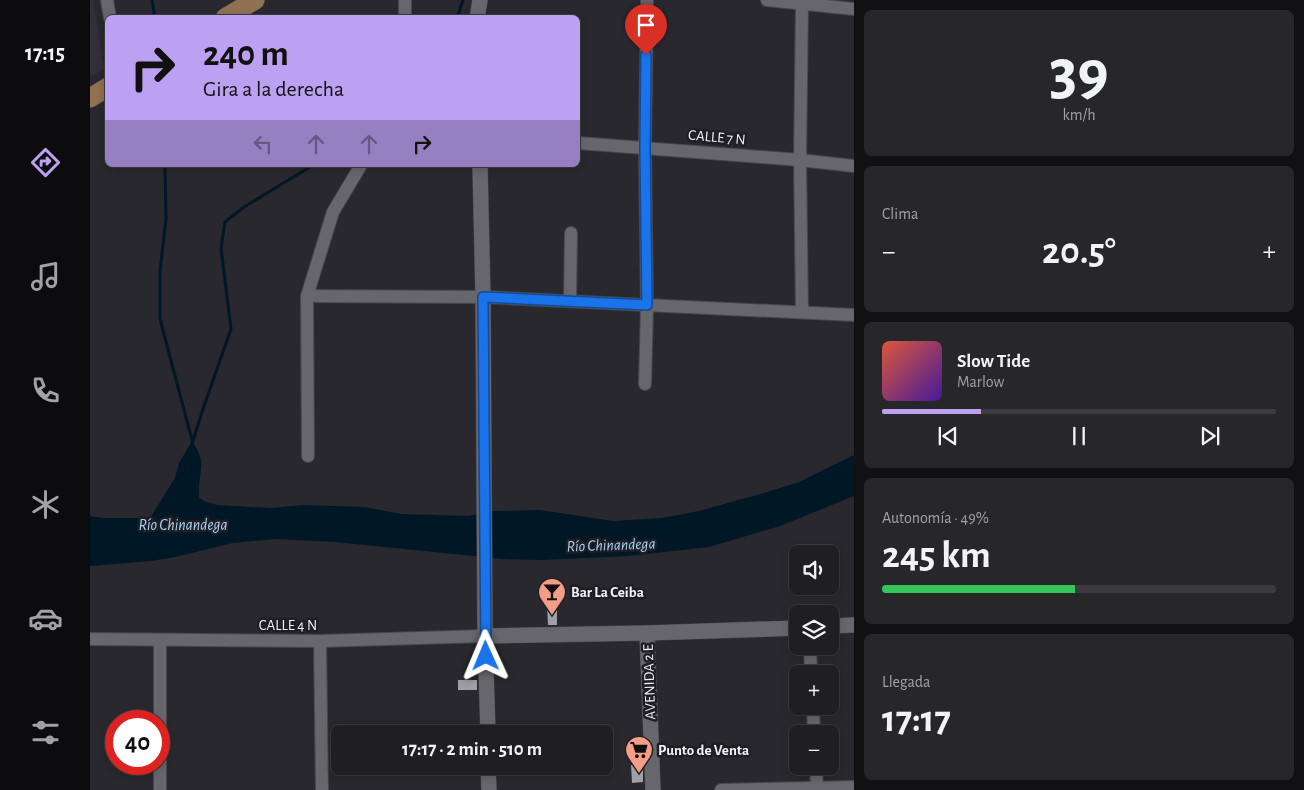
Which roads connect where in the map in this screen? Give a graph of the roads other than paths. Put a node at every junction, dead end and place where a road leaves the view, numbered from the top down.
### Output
1 (107, 0) edge
2 (255, 0) edge
3 (405, 0) edge
4 (480, 0) edge
5 (646, 0) edge
6 (767, 0) edge
7 (802, 4) junction
8 (854, 9) edge
9 (229, 11) edge
10 (110, 15) edge
11 (405, 15) edge
12 (478, 15) edge
13 (105, 89) edge
14 (90, 98) edge
15 (580, 143) edge
16 (645, 148) junction
17 (800, 160) junction
18 (854, 166) edge
19 (360, 167) edge
20 (480, 167) edge
21 (571, 234) dead end
22 (308, 296) junction
23 (483, 297) junction
24 (570, 301) junction
25 (647, 305) junction
26 (802, 311) junction
27 (854, 314) edge
28 (645, 384) dead end
29 (308, 456) dead end
30 (854, 625) edge
31 (839, 626) edge
32 (789, 628) edge
33 (647, 633) junction
34 (485, 636) junction
35 (90, 639) edge
36 (160, 640) junction
37 (320, 641) junction
38 (488, 725) edge
39 (488, 775) edge
40 (816, 775) edge
41 (854, 787) edge
42 (817, 789) edge
43 (160, 790) edge
44 (322, 790) edge
45 (489, 790) edge
46 (652, 790) edge
47 (721, 790) edge

1 - 10 street
2 - 9 main road
3 - 11 street
4 - 12 street
5 - 16 street
6 - 7 street
7 - 8 street
7 - 17 street
13 - 14 main road
15 - 16 street, CALLE 7 N
16 - 17 street, CALLE 7 N
16 - 25 street
17 - 18 street, CALLE 7 N
17 - 26 street
19 - 22 street
20 - 23 street
21 - 24 street
22 - 23 street
22 - 29 street
23 - 24 street
23 - 34 street
24 - 25 street
25 - 26 street
25 - 28 street
26 - 27 street
30 - 31 street
32 - 33 street
33 - 34 street
33 - 46 street, AVENIDA 2 E
34 - 37 street, CALLE 4 N
34 - 38 street
35 - 36 street, CALLE 4 N
36 - 37 street, CALLE 4 N
36 - 43 street
37 - 44 street
39 - 45 street
40 - 42 street
41 - 42 street
42 - 47 street

